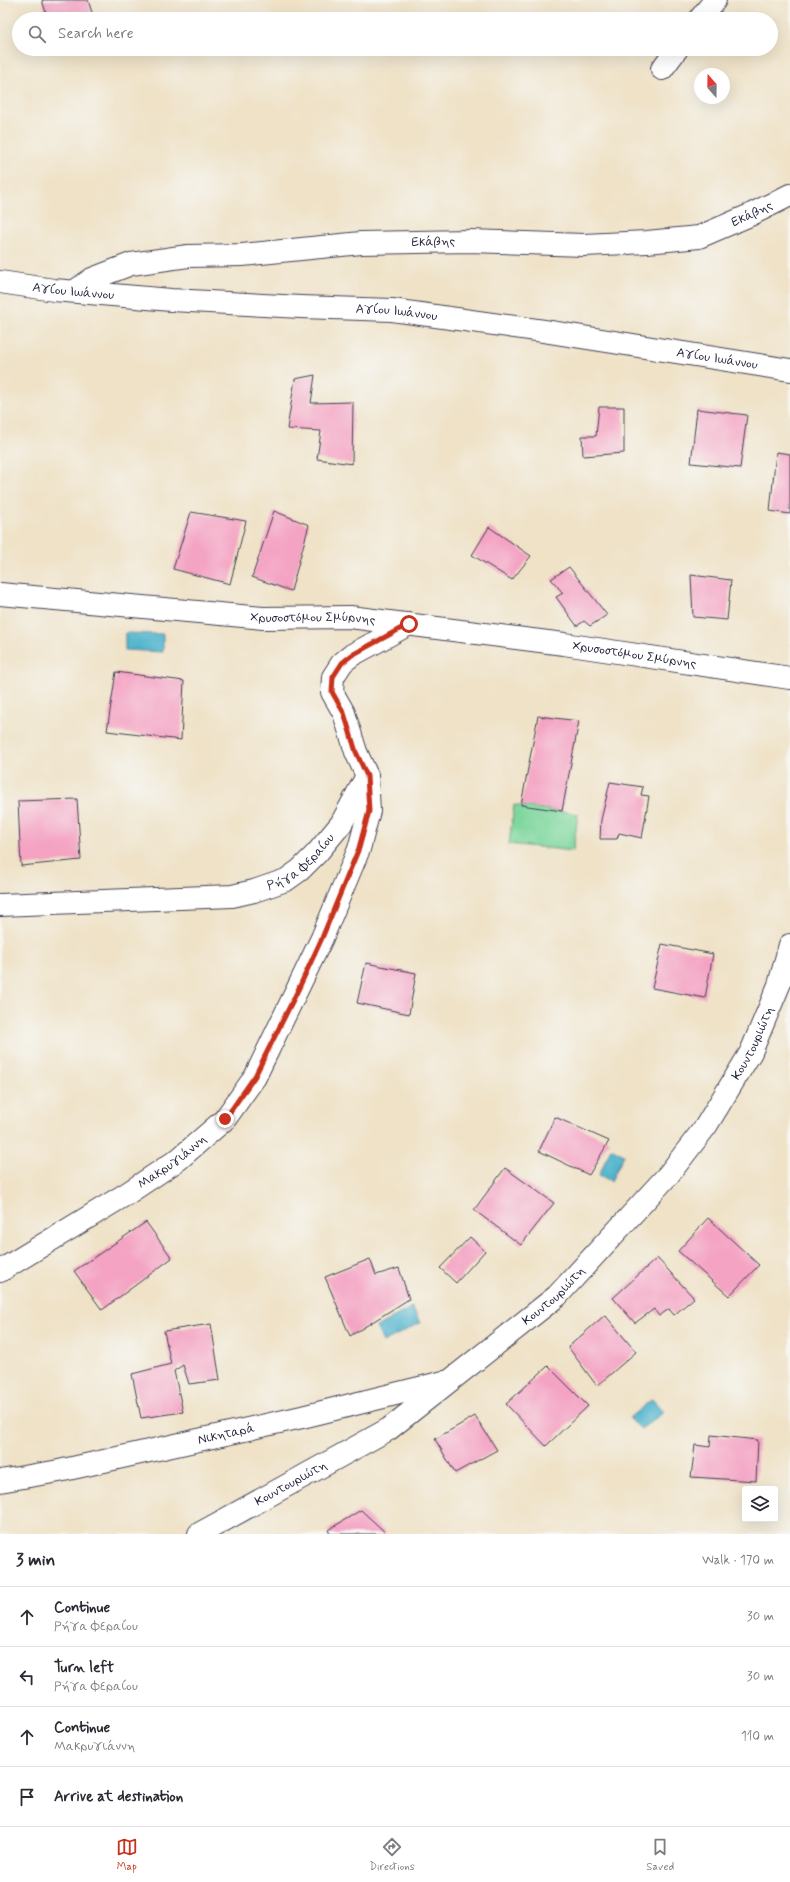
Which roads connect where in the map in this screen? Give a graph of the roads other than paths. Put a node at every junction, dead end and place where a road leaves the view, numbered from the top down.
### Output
1 (715, 0) edge
2 (706, 12) edge
3 (672, 56) edge
4 (662, 69) dead end
5 (790, 195) edge
6 (0, 282) edge
7 (75, 291) junction
8 (790, 370) edge
9 (0, 594) edge
10 (409, 624) junction
11 (790, 678) edge
12 (367, 776) junction
13 (0, 905) edge
14 (790, 945) edge
15 (0, 1271) edge
16 (452, 1380) junction
17 (0, 1481) edge
18 (199, 1534) edge

1 - 2 street
3 - 4 street
5 - 7 street, Εκάβης
6 - 7 street, Αγίου Ιωάννου
7 - 8 street, Αγίου Ιωάννου
9 - 10 street, Χρυσοστόμου Σμύρνης
10 - 11 street, Χρυσοστόμου Σμύρνης
10 - 12 street
12 - 13 street, Ρήγα Φεραίου
12 - 15 street, Μακρυγιάννη
14 - 16 street, Κουντουριώτη
16 - 17 street, Νικηταρά
16 - 18 street, Κουντουριώτη

